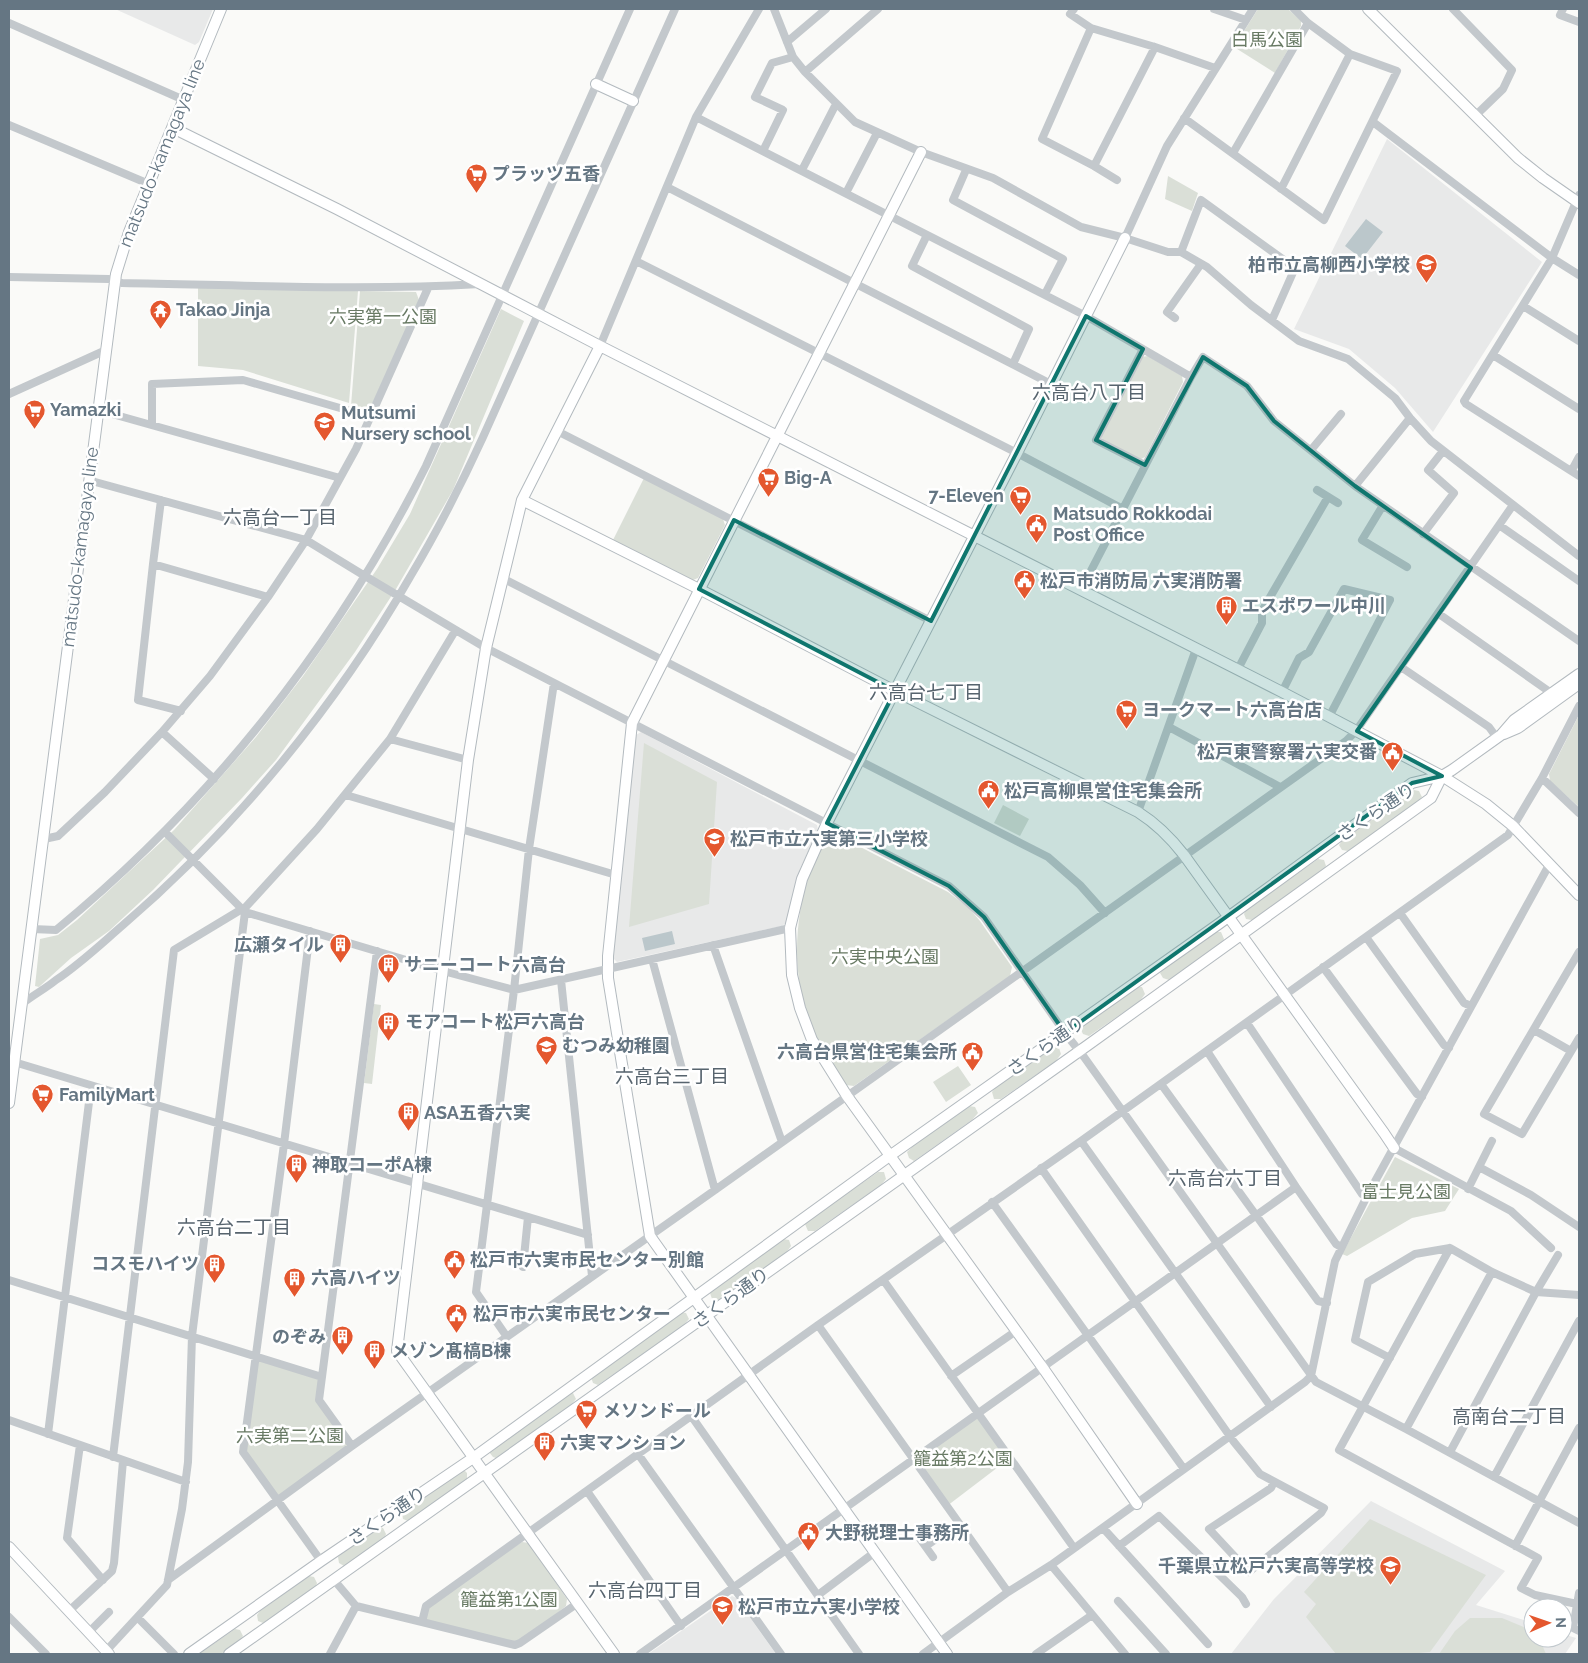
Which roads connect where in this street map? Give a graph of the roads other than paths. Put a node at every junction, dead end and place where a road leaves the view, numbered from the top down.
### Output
1 (221, 9) edge
2 (630, 9) edge
3 (675, 9) edge
4 (758, 9) edge
5 (774, 9) edge
6 (826, 9) edge
7 (878, 9) edge
8 (1074, 9) edge
9 (1214, 9) edge
10 (1253, 9) edge
11 (1294, 9) edge
12 (1368, 9) edge
13 (1563, 9) edge
14 (1457, 10) edge
15 (1246, 20) junction
16 (1579, 22) edge
17 (9, 23) edge
18 (1308, 23) junction
19 (1091, 28) junction
20 (787, 42) junction
21 (1155, 47) junction
22 (1350, 54) junction
23 (793, 57) junction
24 (1215, 68) junction
25 (805, 72) junction
26 (596, 84) junction
27 (184, 100) junction
28 (633, 101) junction
29 (836, 104) junction
30 (1475, 116) junction
31 (696, 117) junction
32 (1184, 118) junction
33 (1373, 122) junction
34 (9, 125) edge
35 (172, 128) junction
36 (877, 133) junction
37 (763, 151) junction
38 (921, 152) junction
39 (1234, 153) junction
40 (1094, 166) junction
41 (802, 170) junction
42 (966, 170) junction
43 (1116, 180) dead end
44 (149, 184) junction
45 (667, 187) junction
46 (1281, 189) junction
47 (846, 193) junction
48 (1578, 200) edge
49 (889, 215) junction
50 (928, 234) junction
51 (1125, 238) junction
52 (1182, 252) junction
53 (1552, 258) junction
54 (636, 261) junction
55 (1201, 264) junction
56 (1579, 275) edge
57 (9, 277) edge
58 (115, 282) junction
59 (855, 282) junction
60 (480, 284) junction
61 (428, 288) junction
62 (1044, 294) junction
63 (503, 296) junction
64 (1523, 306) junction
65 (538, 315) junction
66 (1086, 316) junction
67 (1175, 318) dead end
68 (1272, 320) junction
69 (1579, 341) edge
70 (600, 346) junction
71 (1143, 349) junction
72 (106, 350) junction
73 (819, 353) junction
74 (1493, 355) junction
75 (1013, 364) junction
76 (1191, 377) junction
77 (1052, 384) junction
78 (9, 394) edge
79 (1579, 409) edge
80 (98, 410) junction
81 (1341, 414) dead end
82 (371, 417) junction
83 (1410, 418) junction
84 (152, 425) junction
85 (557, 430) junction
86 (777, 435) junction
87 (1311, 450) junction
88 (1443, 451) junction
89 (1017, 453) junction
90 (1579, 457) edge
91 (1145, 465) junction
92 (1572, 470) junction
93 (1579, 476) edge
94 (340, 478) junction
95 (88, 480) junction
96 (1355, 486) junction
97 (1317, 490) dead end
98 (1328, 497) junction
99 (161, 500) junction
100 (522, 500) junction
101 (1338, 503) dead end
102 (1513, 505) junction
103 (1382, 507) junction
104 (1123, 509) junction
105 (734, 520) junction
106 (1499, 525) junction
107 (1422, 534) junction
108 (974, 537) junction
109 (306, 540) junction
110 (1579, 556) edge
111 (153, 564) junction
112 (1407, 567) dead end
113 (1471, 568) junction
114 (365, 576) junction
115 (502, 578) junction
116 (1579, 581) edge
117 (699, 589) junction
118 (1081, 590) junction
119 (268, 597) junction
120 (399, 597) junction
121 (1439, 614) junction
122 (932, 621) junction
123 (455, 631) junction
124 (1579, 641) edge
125 (486, 648) junction
126 (1196, 649) junction
127 (663, 659) junction
128 (1401, 667) junction
129 (1238, 669) junction
130 (1579, 674) edge
131 (554, 683) junction
132 (1577, 689) edge
133 (895, 691) junction
134 (1282, 692) junction
135 (1550, 695) junction
136 (1579, 706) edge
137 (180, 711) junction
138 (1329, 717) junction
139 (632, 723) junction
140 (1169, 726) junction
141 (1356, 731) junction
142 (162, 732) junction
143 (1499, 736) junction
144 (390, 739) junction
145 (468, 760) junction
146 (860, 760) junction
147 (1442, 776) junction
148 (1542, 778) junction
149 (214, 779) junction
150 (1280, 787) junction
151 (346, 795) junction
152 (1138, 812) junction
153 (1579, 813) edge
154 (827, 824) junction
155 (1513, 826) junction
156 (460, 830) junction
157 (165, 832) junction
158 (44, 840) junction
159 (529, 849) junction
160 (1184, 855) junction
161 (193, 860) junction
162 (1549, 865) junction
163 (616, 875) junction
164 (1579, 895) edge
165 (243, 911) junction
166 (1105, 913) junction
167 (1400, 913) junction
168 (1229, 916) junction
169 (790, 928) junction
170 (32, 929) junction
171 (310, 931) junction
172 (1241, 934) junction
173 (1366, 937) junction
174 (712, 945) junction
175 (377, 951) junction
176 (1579, 952) edge
177 (652, 959) junction
178 (1324, 967) junction
179 (608, 969) junction
180 (443, 971) junction
181 (1022, 971) junction
182 (561, 980) junction
183 (514, 990) junction
184 (1285, 996) junction
185 (22, 1004) junction
186 (1471, 1006) junction
187 (1246, 1023) junction
188 (1534, 1030) junction
189 (1065, 1033) junction
190 (1579, 1038) edge
191 (1449, 1048) junction
192 (1207, 1051) junction
193 (1571, 1051) junction
194 (1078, 1052) junction
195 (14, 1062) junction
196 (1161, 1084) junction
197 (91, 1086) junction
198 (847, 1096) junction
199 (1422, 1098) junction
200 (9, 1103) edge
201 (154, 1105) junction
202 (1122, 1112) junction
203 (218, 1124) junction
204 (1081, 1141) junction
205 (1492, 1141) dead end
206 (782, 1142) junction
207 (284, 1144) junction
208 (1394, 1148) junction
209 (891, 1155) junction
210 (349, 1163) junction
211 (1479, 1167) junction
212 (1041, 1168) junction
213 (904, 1174) junction
214 (417, 1184) junction
215 (1296, 1187) junction
216 (715, 1190) junction
217 (1468, 1190) junction
218 (1367, 1196) junction
219 (992, 1202) junction
220 (486, 1205) junction
221 (1257, 1215) junction
222 (528, 1217) junction
223 (1579, 1227) edge
224 (588, 1235) junction
225 (947, 1235) junction
226 (650, 1236) junction
227 (1216, 1244) junction
228 (1341, 1247) junction
229 (1450, 1248) junction
230 (1550, 1248) dead end
231 (1558, 1255) dead end
232 (523, 1267) dead end
233 (1492, 1272) junction
234 (1175, 1274) junction
235 (592, 1276) junction
236 (9, 1280) edge
237 (884, 1280) junction
238 (1536, 1292) junction
239 (1579, 1295) edge
240 (64, 1297) junction
241 (694, 1299) junction
242 (1135, 1302) junction
243 (1327, 1303) junction
244 (706, 1315) junction
245 (128, 1317) junction
246 (1579, 1321) edge
247 (818, 1325) junction
248 (1016, 1331) junction
249 (1089, 1335) junction
250 (192, 1336) junction
251 (507, 1337) junction
252 (256, 1356) junction
253 (1390, 1358) junction
254 (1043, 1368) junction
255 (749, 1376) junction
256 (951, 1376) junction
257 (1310, 1376) junction
258 (322, 1377) junction
259 (428, 1394) junction
260 (1271, 1407) junction
261 (1363, 1408) junction
262 (978, 1414) junction
263 (692, 1417) junction
264 (9, 1420) edge
265 (1579, 1428) edge
266 (1406, 1429) junction
267 (48, 1434) junction
268 (1231, 1436) junction
269 (80, 1445) junction
270 (352, 1446) junction
271 (1450, 1452) junction
272 (638, 1454) junction
273 (112, 1457) junction
274 (473, 1458) junction
275 (914, 1460) junction
276 (123, 1461) junction
277 (1184, 1469) junction
278 (484, 1473) junction
279 (1494, 1477) junction
280 (186, 1482) junction
281 (1274, 1482) junction
282 (587, 1491) junction
283 (1539, 1500) junction
284 (278, 1501) junction
285 (1137, 1504) junction
286 (844, 1509) junction
287 (959, 1523) junction
288 (1579, 1523) edge
289 (1103, 1528) junction
290 (528, 1533) junction
291 (918, 1536) dead end
292 (9, 1546) edge
293 (926, 1546) junction
294 (1119, 1546) junction
295 (1514, 1546) junction
296 (1074, 1548) junction
297 (787, 1551) junction
298 (874, 1552) junction
299 (933, 1557) dead end
300 (321, 1561) junction
301 (1051, 1565) junction
302 (103, 1580) junction
303 (168, 1580) junction
304 (334, 1580) junction
305 (734, 1588) junction
306 (1008, 1592) junction
307 (1579, 1593) edge
308 (818, 1594) junction
309 (1118, 1600) dead end
310 (578, 1603) junction
311 (1246, 1604) dead end
312 (1577, 1604) junction
313 (356, 1606) junction
314 (69, 1611) junction
315 (109, 1612) dead end
316 (1092, 1615) junction
317 (9, 1617) edge
318 (138, 1618) junction
319 (422, 1622) junction
320 (681, 1626) junction
321 (1579, 1631) edge
322 (88, 1632) junction
323 (939, 1643) junction
324 (1208, 1644) dead end
325 (108, 1653) edge
326 (46, 1654) edge
327 (174, 1654) edge
328 (189, 1654) edge
329 (229, 1654) edge
330 (330, 1654) edge
331 (614, 1654) edge
332 (640, 1654) edge
333 (781, 1654) edge
334 (859, 1654) edge
335 (923, 1654) edge
336 (947, 1654) edge
337 (1036, 1654) edge
338 (1125, 1654) edge
339 (1166, 1654) edge

1 - 27 street, matsudo-kamagaya line
2 - 26 street
3 - 28 street
4 - 31 street
5 - 20 street
6 - 20 street
7 - 25 street
8 - 19 street
9 - 15 street
10 - 15 street
11 - 18 street
12 - 30 street
13 - 16 street
14 - 30 street
15 - 24 street
17 - 27 street
18 - 22 street
18 - 39 street
19 - 21 street
19 - 40 street
20 - 23 street
21 - 24 street
21 - 40 street
22 - 33 street
22 - 46 street
23 - 25 street
23 - 37 street
24 - 32 street
25 - 29 street
26 - 28 street
26 - 63 street
27 - 35 street, matsudo-kamagaya line
28 - 65 street
29 - 36 street
29 - 41 street
30 - 48 street
31 - 37 street
31 - 45 street
32 - 39 street
32 - 51 street
33 - 46 street
33 - 53 street
34 - 44 street
35 - 44 street, matsudo-kamagaya line
35 - 60 street
36 - 38 street
36 - 47 street
37 - 41 street
38 - 42 street
38 - 49 street
39 - 46 street
40 - 43 street
41 - 47 street
42 - 51 street
42 - 62 street
44 - 58 street, matsudo-kamagaya line
45 - 54 street
45 - 59 street
47 - 49 street
48 - 53 street
49 - 50 street
49 - 59 street
50 - 62 street
50 - 75 street
51 - 52 street
51 - 66 street
52 - 55 street
52 - 68 street
53 - 56 street
53 - 64 street
54 - 70 street
54 - 73 street
55 - 67 street
55 - 68 street
57 - 58 street
58 - 61 street
58 - 72 street, matsudo-kamagaya line
59 - 73 street
59 - 75 street
60 - 61 street
60 - 63 street
61 - 82 street
62 - 66 street
63 - 65 street
63 - 114 street
64 - 69 street
64 - 74 street
65 - 70 street
65 - 120 street
66 - 71 street
66 - 77 street
68 - 83 street
70 - 85 street
70 - 86 street
71 - 76 street
71 - 91 street
72 - 78 street
72 - 80 street, matsudo-kamagaya line
73 - 86 street
73 - 89 street
74 - 79 street
74 - 92 street
75 - 77 street
76 - 87 street
76 - 91 street
77 - 89 street
80 - 84 street
80 - 95 street, matsudo-kamagaya line
81 - 87 street
82 - 84 street
82 - 94 street
83 - 88 street
83 - 96 street
84 - 94 street
85 - 100 street
85 - 105 street
86 - 105 street
86 - 108 street
87 - 96 street
88 - 102 street
88 - 107 street
89 - 104 street
89 - 108 street
90 - 92 street
91 - 104 street
92 - 93 street
94 - 109 street
95 - 99 street
95 - 158 street, matsudo-kamagaya line
96 - 103 street
97 - 98 street
98 - 101 street
98 - 129 street
99 - 109 street
99 - 111 street
100 - 115 street
100 - 117 street
102 - 106 street
102 - 110 street
103 - 107 street
103 - 112 street
104 - 118 street
105 - 117 street
105 - 122 street
106 - 113 street
106 - 116 street
107 - 113 street
108 - 118 street
108 - 122 street
109 - 114 street
109 - 119 street
111 - 119 street
111 - 137 street
113 - 121 street
113 - 124 street
114 - 120 street
114 - 149 street
115 - 125 street
115 - 127 street
117 - 127 street
117 - 133 street
118 - 126 street
119 - 137 street
120 - 123 street
120 - 161 street
121 - 128 street
121 - 135 street
122 - 133 street
123 - 125 street
123 - 144 street
125 - 131 street
125 - 145 street
126 - 129 street
126 - 140 street
127 - 139 street
127 - 146 street
128 - 141 street
128 - 143 street
129 - 134 street
130 - 135 street
131 - 139 street
131 - 159 street
132 - 143 street
133 - 146 street
133 - 152 street
134 - 138 street
134 - 138 street
135 - 143 street
136 - 148 street
137 - 142 street
138 - 141 street
139 - 154 street
139 - 163 street
140 - 150 street
140 - 152 street
141 - 147 street
141 - 150 street
142 - 149 street
142 - 158 street
143 - 147 street
144 - 145 street
144 - 151 street
145 - 156 street
146 - 154 street
146 - 166 street
147 - 155 street
147 - 168 street, さくら通り
147 - 172 street, さくら通り
148 - 153 street
148 - 155 street
149 - 157 street
150 - 160 street
151 - 156 street
151 - 165 street
152 - 160 street
154 - 169 street
154 - 181 street
155 - 162 street
155 - 167 street
156 - 159 street
156 - 180 street
157 - 161 street
157 - 170 street
158 - 170 street, matsudo-kamagaya line
159 - 163 street
159 - 183 street
160 - 166 street
160 - 168 street
161 - 165 street
161 - 185 street
162 - 164 street
162 - 186 street
163 - 179 street
165 - 171 street
165 - 201 street
165 - 203 street
166 - 181 street
167 - 173 street
167 - 186 street
168 - 172 street
168 - 189 street, さくら通り
169 - 174 street
169 - 198 street
170 - 185 street, matsudo-kamagaya line
171 - 175 street
171 - 207 street
172 - 184 street
172 - 194 street, さくら通り
173 - 178 street
173 - 191 street
174 - 177 street
174 - 206 street
175 - 180 street
175 - 210 street
176 - 188 street
177 - 179 street
177 - 216 street
178 - 184 street
178 - 199 street
179 - 182 street
179 - 226 street
180 - 183 street
180 - 214 street
181 - 189 street
181 - 198 street
182 - 183 street
182 - 224 street
183 - 220 street
184 - 187 street
184 - 208 street
185 - 195 street, matsudo-kamagaya line
186 - 191 street
187 - 192 street
187 - 218 street
188 - 193 street
188 - 193 street
189 - 194 street
189 - 209 street, さくら通り
190 - 193 street
191 - 199 street
192 - 196 street
192 - 215 street
194 - 202 street
194 - 213 street, さくら通り
195 - 197 street
195 - 200 street, matsudo-kamagaya line
196 - 202 street
196 - 221 street
197 - 201 street
197 - 240 street
198 - 206 street
198 - 209 street
199 - 208 street
201 - 203 street
201 - 245 street
202 - 204 street
202 - 227 street
203 - 207 street
203 - 250 street
204 - 212 street
204 - 234 street
205 - 211 street
206 - 216 street
207 - 210 street
207 - 252 street
208 - 217 street
208 - 218 street
209 - 213 street
209 - 241 street, さくら通り
210 - 214 street
210 - 258 street
211 - 217 street
211 - 223 street
212 - 219 street
212 - 242 street
213 - 225 street
213 - 244 street, さくら通り
214 - 220 street
214 - 259 street
215 - 221 street
215 - 228 street
216 - 226 street
217 - 230 street
218 - 228 street
219 - 225 street
219 - 249 street
220 - 222 street
220 - 251 street
221 - 227 street
221 - 243 street
222 - 224 street
222 - 232 street
224 - 235 street
225 - 237 street
225 - 248 street
226 - 235 street
226 - 241 street
227 - 234 street
227 - 257 street
228 - 243 street
229 - 233 street
229 - 253 street
229 - 253 street
231 - 238 street
233 - 238 street
233 - 266 street
234 - 242 street
234 - 260 street
235 - 251 street
236 - 240 street
237 - 247 street
237 - 256 street
238 - 239 street
238 - 271 street
240 - 245 street
240 - 267 street
241 - 244 street
241 - 274 street, さくら通り
242 - 249 street
242 - 268 street
243 - 257 street
244 - 255 street
244 - 278 street, さくら通り
245 - 250 street
245 - 273 street
246 - 279 street
247 - 255 street
247 - 275 street
248 - 254 street
248 - 256 street
249 - 254 street
249 - 277 street
250 - 252 street
250 - 280 street
251 - 259 street
252 - 258 street
252 - 284 street
253 - 261 street
254 - 262 street
254 - 285 street
255 - 263 street
255 - 286 street
256 - 262 street
257 - 260 street
257 - 261 street
258 - 270 street
259 - 270 street
259 - 274 street
260 - 268 street
261 - 266 street
261 - 295 street
262 - 275 street
262 - 296 street
263 - 272 street
263 - 297 street
264 - 267 street
265 - 283 street
266 - 271 street
267 - 269 street
268 - 277 street
268 - 281 street
269 - 273 street
269 - 302 street
270 - 284 street
271 - 279 street
272 - 282 street
272 - 305 street
273 - 276 street
274 - 278 street
274 - 300 street, さくら通り
275 - 286 street
275 - 287 street
276 - 280 street
276 - 302 street
277 - 285 street
278 - 290 street
278 - 304 street, さくら通り
279 - 283 street
280 - 303 street
281 - 281 street
282 - 290 street
282 - 320 street
283 - 288 street
283 - 295 street
284 - 300 street
284 - 303 street
285 - 289 street
286 - 297 street
286 - 298 street
287 - 293 street
287 - 306 street
289 - 294 street
289 - 296 street
290 - 310 street
290 - 319 street
291 - 293 street
292 - 314 street
293 - 299 street
294 - 311 street
294 - 324 street
295 - 312 street
296 - 301 street
297 - 305 street
297 - 308 street
298 - 308 street
298 - 323 street
300 - 328 street, さくら通り
301 - 306 street
301 - 316 street
302 - 314 street
303 - 318 street
304 - 313 street
304 - 329 street, さくら通り
305 - 320 street
305 - 333 street
306 - 323 street
307 - 312 street
308 - 334 street
309 - 339 street
310 - 319 street
310 - 331 street
312 - 321 street
313 - 319 street
313 - 330 street
314 - 322 street
315 - 322 street
316 - 337 street
316 - 338 street
317 - 326 street
318 - 325 street
318 - 327 street
320 - 332 street
322 - 325 street
323 - 335 street
323 - 336 street

